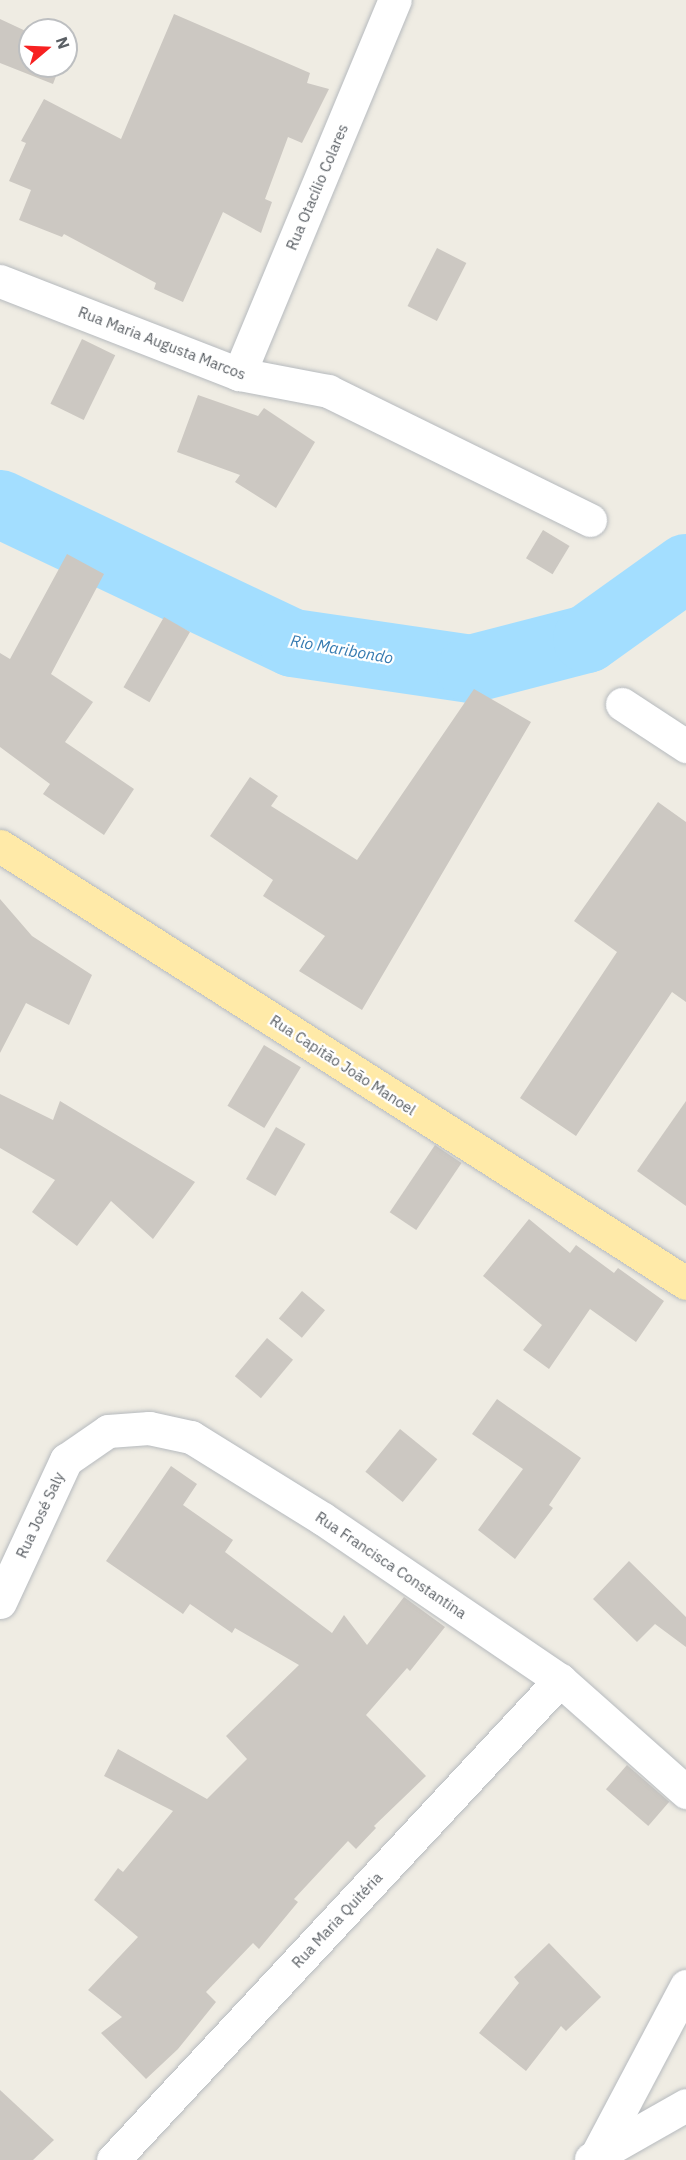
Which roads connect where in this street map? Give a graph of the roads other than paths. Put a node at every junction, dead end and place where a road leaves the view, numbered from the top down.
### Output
1 (395, 0) edge
2 (0, 280) edge
3 (239, 374) junction
4 (590, 520) dead end
5 (622, 704) dead end
6 (686, 746) edge
7 (0, 846) edge
8 (686, 1283) edge
9 (66, 1460) joint
10 (0, 1602) edge
11 (560, 1680) junction
12 (686, 1792) edge
13 (686, 1986) edge
14 (686, 2105) edge
15 (592, 2159) edge
16 (113, 2160) edge

1 - 3 street, Rua Otacílio Colares
2 - 3 street, Rua Maria Augusta Marcos
3 - 4 street, Rua Maria Augusta Marcos
5 - 6 street
7 - 8 main road, Rua Capitão João Manoel
9 - 10 street, Rua José Saly
9 - 11 street, Rua Francisca Constantina
11 - 12 street, Rua Francisca Constantina
11 - 16 street, Rua Maria Quitéria
13 - 15 street
14 - 15 street

